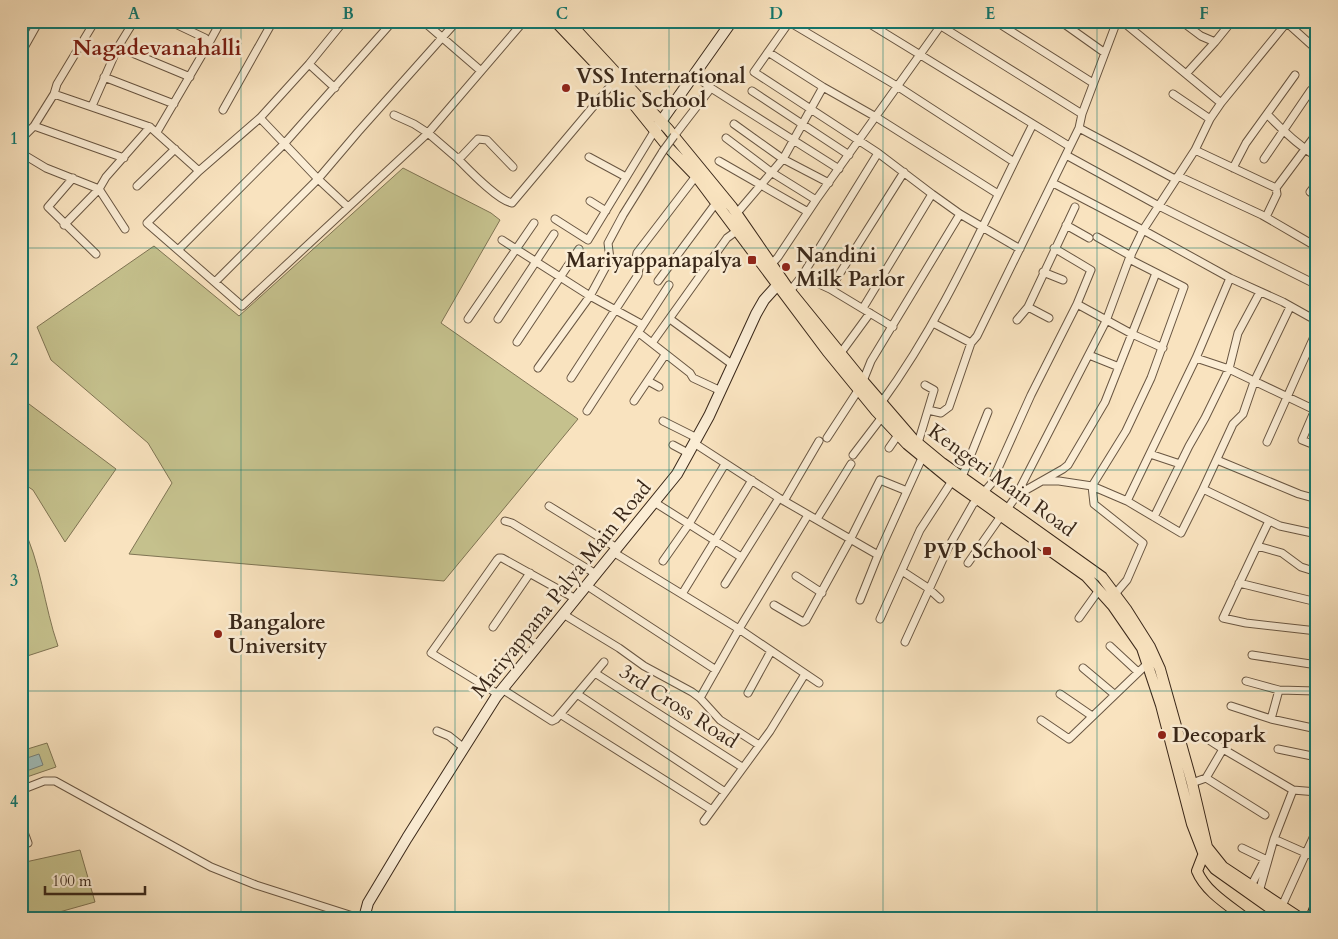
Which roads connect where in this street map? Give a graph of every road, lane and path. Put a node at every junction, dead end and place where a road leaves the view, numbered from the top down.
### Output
1 (39, 21) edge
2 (95, 21) edge
3 (134, 21) edge
4 (168, 21) edge
5 (221, 21) edge
6 (273, 21) edge
7 (344, 21) edge
8 (393, 21) edge
9 (423, 21) edge
10 (456, 21) edge
11 (524, 21) edge
12 (555, 21) edge
13 (865, 21) edge
14 (884, 21) edge
15 (995, 21) edge
16 (1060, 21) edge
17 (1117, 21) edge
18 (1122, 21) edge
19 (1181, 21) edge
20 (1232, 21) edge
21 (790, 22) edge
22 (1287, 22) edge
23 (573, 23) edge
24 (726, 23) edge
25 (943, 24) edge
26 (878, 29) junction
27 (442, 38) junction
28 (1214, 42) junction
29 (209, 43) junction
30 (118, 47) junction
31 (1317, 50) edge
32 (768, 52) junction
33 (1105, 52) junction
34 (21, 53) edge
35 (920, 56) junction
36 (309, 64) junction
37 (481, 72) junction
38 (1186, 74) junction
39 (694, 75) junction
40 (1295, 75) dead end
41 (104, 76) junction
42 (190, 77) junction
43 (614, 83) junction
44 (1094, 83) junction
45 (897, 86) junction
46 (823, 87) junction
47 (335, 88) junction
48 (711, 88) junction
49 (1311, 90) dead end
50 (752, 92) dead end
51 (54, 94) junction
52 (1173, 94) dead end
53 (1221, 103) junction
54 (174, 104) junction
55 (92, 106) junction
56 (223, 110) dead end
57 (809, 110) junction
58 (1082, 114) junction
59 (1267, 114) junction
60 (394, 115) dead end
61 (876, 117) junction
62 (260, 118) junction
63 (1210, 120) junction
64 (734, 124) dead end
65 (1032, 124) junction
66 (801, 125) junction
67 (34, 126) junction
68 (658, 126) junction
69 (150, 127) junction
70 (1079, 128) junction
71 (157, 132) junction
72 (1283, 132) junction
73 (428, 133) junction
74 (1317, 133) edge
75 (674, 136) junction
76 (726, 138) dead end
77 (21, 139) edge
78 (793, 139) junction
79 (859, 141) junction
80 (284, 144) junction
81 (1070, 146) junction
82 (174, 149) junction
83 (1195, 150) junction
84 (1305, 150) junction
85 (21, 153) edge
86 (878, 153) junction
87 (849, 155) junction
88 (1066, 155) junction
89 (589, 157) dead end
90 (1317, 157) edge
91 (124, 158) junction
92 (457, 158) junction
93 (783, 159) junction
94 (1264, 159) dead end
95 (719, 161) dead end
96 (1014, 162) junction
97 (514, 167) dead end
98 (1233, 168) junction
99 (839, 169) junction
100 (199, 171) junction
101 (771, 172) junction
102 (904, 172) junction
103 (696, 176) junction
104 (73, 178) junction
105 (626, 178) junction
106 (318, 179) junction
107 (1175, 179) junction
108 (829, 183) junction
109 (1053, 183) junction
110 (1317, 183) edge
111 (760, 185) junction
112 (137, 186) dead end
113 (1276, 188) junction
114 (99, 189) junction
115 (932, 194) junction
116 (998, 194) junction
117 (1317, 196) edge
118 (816, 200) junction
119 (590, 201) dead end
120 (716, 203) junction
121 (1159, 206) junction
122 (348, 207) junction
123 (1074, 207) dead end
124 (606, 211) junction
125 (808, 212) junction
126 (736, 213) junction
127 (960, 214) junction
128 (1266, 217) junction
129 (555, 219) dead end
130 (534, 223) dead end
131 (64, 224) junction
132 (1066, 224) junction
133 (983, 227) junction
134 (125, 229) dead end
135 (738, 230) junction
136 (1143, 230) junction
137 (554, 234) dead end
138 (1097, 236) dead end
139 (1089, 238) dead end
140 (502, 240) dead end
141 (1317, 247) edge
142 (1054, 248) junction
143 (579, 249) dead end
144 (1020, 249) junction
145 (178, 250) junction
146 (517, 250) junction
147 (96, 254) dead end
148 (1130, 258) junction
149 (537, 261) junction
150 (768, 268) junction
151 (1043, 272) junction
152 (1156, 273) junction
153 (802, 276) junction
154 (560, 277) junction
155 (1230, 278) junction
156 (1064, 280) dead end
157 (658, 281) dead end
158 (215, 282) junction
159 (780, 283) junction
160 (668, 285) dead end
161 (1317, 285) edge
162 (830, 289) junction
163 (790, 291) junction
164 (1260, 292) junction
165 (590, 296) junction
166 (1077, 304) junction
167 (1028, 307) junction
168 (1290, 307) junction
169 (863, 308) junction
170 (616, 310) junction
171 (870, 313) junction
172 (1049, 318) dead end
173 (468, 319) dead end
174 (498, 319) dead end
175 (670, 319) junction
176 (1018, 320) dead end
177 (1106, 321) junction
178 (1317, 321) edge
179 (933, 322) junction
180 (644, 325) junction
181 (893, 326) junction
182 (1317, 330) edge
183 (639, 333) junction
184 (1132, 334) junction
185 (517, 342) dead end
186 (652, 343) junction
187 (971, 344) junction
188 (1163, 348) junction
189 (665, 354) junction
190 (840, 354) junction
191 (1089, 355) junction
192 (1196, 358) junction
193 (733, 365) junction
194 (1119, 367) junction
195 (538, 368) dead end
196 (1229, 369) junction
197 (571, 378) dead end
198 (648, 380) junction
199 (1254, 382) junction
200 (861, 385) junction
201 (925, 385) dead end
202 (659, 388) dead end
203 (720, 391) junction
204 (1287, 396) junction
205 (634, 400) dead end
206 (882, 403) junction
207 (1316, 408) edge
208 (928, 410) junction
209 (586, 411) dead end
210 (988, 412) dead end
211 (882, 417) junction
212 (663, 421) dead end
213 (898, 435) junction
214 (827, 438) dead end
215 (696, 440) junction
216 (819, 441) dead end
217 (1267, 442) dead end
218 (918, 443) junction
219 (672, 445) dead end
220 (1317, 446) edge
221 (889, 448) dead end
222 (688, 454) junction
223 (1150, 454) junction
224 (853, 455) dead end
225 (922, 458) junction
226 (1217, 460) junction
227 (725, 464) junction
228 (851, 464) dead end
229 (1180, 464) junction
230 (962, 477) junction
231 (752, 480) junction
232 (952, 481) junction
233 (1042, 481) junction
234 (1092, 486) junction
235 (1203, 490) junction
236 (907, 491) junction
237 (981, 496) junction
238 (1015, 498) junction
239 (781, 499) junction
240 (1317, 499) edge
241 (1127, 501) junction
242 (654, 502) junction
243 (549, 506) dead end
244 (1004, 512) junction
245 (808, 515) junction
246 (1154, 517) junction
247 (816, 519) junction
248 (505, 521) dead end
249 (1269, 521) junction
250 (689, 524) junction
251 (1317, 534) edge
252 (714, 540) junction
253 (850, 540) junction
254 (1257, 546) junction
255 (615, 550) junction
256 (878, 555) junction
257 (741, 557) junction
258 (663, 561) dead end
259 (968, 563) dead end
260 (902, 571) junction
261 (1317, 572) edge
262 (530, 573) junction
263 (596, 574) junction
264 (796, 576) dead end
265 (1239, 583) junction
266 (725, 584) dead end
267 (586, 586) junction
268 (928, 588) junction
269 (1099, 590) junction
270 (822, 593) junction
271 (682, 594) junction
272 (1115, 594) junction
273 (576, 599) junction
274 (940, 599) dead end
275 (860, 600) dead end
276 (1317, 602) edge
277 (774, 605) dead end
278 (563, 614) junction
279 (1079, 618) dead end
280 (880, 619) dead end
281 (493, 627) dead end
282 (739, 629) junction
283 (1317, 631) edge
284 (904, 642) dead end
285 (1110, 646) dead end
286 (771, 651) junction
287 (1252, 655) dead end
288 (604, 662) dead end
289 (1147, 664) junction
290 (1317, 665) edge
291 (1082, 668) dead end
292 (716, 670) junction
293 (595, 672) junction
294 (1138, 672) junction
295 (805, 674) junction
296 (1317, 679) edge
297 (1246, 681) dead end
298 (819, 683) dead end
299 (1279, 690) junction
300 (500, 691) junction
301 (748, 693) dead end
302 (577, 694) junction
303 (1060, 694) dead end
304 (1114, 694) junction
305 (700, 698) junction
306 (1231, 706) dead end
307 (560, 714) junction
308 (1092, 716) junction
309 (1271, 719) junction
310 (1040, 720) dead end
311 (438, 730) dead end
312 (1317, 730) edge
313 (1209, 740) dead end
314 (759, 745) junction
315 (464, 748) junction
316 (1223, 749) junction
317 (1278, 749) dead end
318 (1317, 757) edge
319 (742, 767) junction
320 (1206, 778) junction
321 (1192, 783) junction
322 (21, 790) edge
323 (1293, 790) junction
324 (725, 792) junction
325 (1317, 792) edge
326 (712, 810) junction
327 (1264, 815) dead end
328 (704, 821) dead end
329 (21, 824) edge
330 (1317, 829) edge
331 (1274, 839) junction
332 (28, 843) dead end
333 (1242, 848) dead end
334 (1207, 852) junction
335 (1306, 853) junction
336 (1317, 858) edge
337 (1255, 889) junction
338 (1317, 903) edge
339 (1282, 906) junction
340 (359, 918) edge
341 (364, 918) edge
342 (1245, 918) edge
343 (1284, 918) edge
344 (1300, 918) edge
345 (1311, 918) edge

1 - 34 street
2 - 51 street
3 - 30 street
4 - 29 street
5 - 29 street
6 - 56 street
7 - 36 street
8 - 47 street
9 - 27 street
10 - 27 street
11 - 37 street
12 - 43 main road, Kengeri Main Road
13 - 26 street
14 - 26 street
15 - 44 street
16 - 33 street
17 - 33 street
18 - 38 street
19 - 28 street
20 - 28 street
21 - 32 street
21 - 45 street
22 - 31 street
22 - 53 street
23 - 68 main road, Kengeri Main Road
24 - 39 street
25 - 35 street
25 - 58 street
26 - 35 street
27 - 37 street
27 - 106 street
28 - 38 street
29 - 42 street
30 - 41 street
30 - 42 street
32 - 46 street
32 - 57 street
33 - 44 street
35 - 45 street
35 - 65 street
36 - 47 street
36 - 62 street
37 - 73 street
38 - 53 street
39 - 48 street
39 - 68 street
40 - 59 street
41 - 54 street
41 - 55 street
42 - 54 street
43 - 68 main road, Kengeri Main Road
43 - 92 street
44 - 58 street
45 - 61 street
45 - 96 street
46 - 57 street
46 - 61 street
47 - 80 street
48 - 75 street
48 - 78 street
49 - 72 street
50 - 66 street
51 - 55 street
51 - 67 street
52 - 63 street
53 - 63 street
54 - 71 street
55 - 69 street
57 - 66 street
57 - 79 street
58 - 70 street
59 - 72 street
59 - 98 street
60 - 73 street
61 - 79 street
61 - 116 street
62 - 80 street
62 - 100 street
63 - 83 street
64 - 93 street
65 - 81 street
65 - 96 street
66 - 78 street
66 - 87 street
67 - 77 street
67 - 91 street
68 - 75 main road, Kengeri Main Road
68 - 103 main road, Kengeri Main Road
68 - 105 street
69 - 71 street
69 - 91 street
70 - 81 street
70 - 107 street
71 - 82 street
72 - 84 street
72 - 94 street
73 - 92 street
73 - 122 street
74 - 84 street
75 - 126 main road, Kengeri Main Road
75 - 165 street, bridge
76 - 101 street
78 - 93 street
78 - 99 street
79 - 86 street
79 - 87 street
80 - 106 street
80 - 145 street
81 - 88 street
82 - 100 street
82 - 112 street
83 - 98 street
83 - 107 street
84 - 90 street
84 - 113 street
85 - 104 street
86 - 102 street
86 - 153 street
87 - 99 street
88 - 109 street
88 - 121 street
89 - 105 street
91 - 114 street
92 - 97 street
93 - 101 street
93 - 108 street
95 - 111 street
96 - 116 street
98 - 113 street
99 - 108 street
100 - 145 street
101 - 111 street
101 - 118 street
102 - 115 street
102 - 162 street
103 - 120 main road, Kengeri Main Road
103 - 170 street
104 - 114 street
104 - 131 street
105 - 124 street
106 - 122 street
106 - 158 street
107 - 121 street
107 - 128 street
108 - 118 street
109 - 136 street
109 - 144 street
110 - 117 street
111 - 125 street
111 - 126 street
113 - 128 street
114 - 131 street
114 - 134 street
115 - 127 street
115 - 169 street
116 - 133 street
118 - 125 street
119 - 124 street
120 - 135 main road, Kengeri Main Road
120 - 157 street
121 - 136 street
121 - 161 street
122 - 158 street
123 - 132 street
124 - 129 street
125 - 150 street
126 - 150 main road, Kengeri Main Road
127 - 133 street
127 - 181 street
128 - 141 street
130 - 146 street
131 - 147 street
132 - 139 street
132 - 142 street
133 - 144 street
133 - 179 street
135 - 150 main road, Kengeri Main Road
135 - 175 street
136 - 148 street
136 - 155 street
137 - 149 street
138 - 148 street
140 - 146 street
142 - 151 street
142 - 166 street
143 - 154 street
144 - 187 street
145 - 158 street
146 - 149 street
146 - 173 street
148 - 152 street
148 - 177 street
149 - 154 street
149 - 174 street
150 - 159 main road, Kengeri Main Road
151 - 156 street
151 - 167 street
152 - 184 street
152 - 188 street
153 - 162 street
153 - 163 street
154 - 165 street
154 - 185 street
155 - 164 street
155 - 192 street
159 - 163 main road, Kengeri Main Road
159 - 193 street, Mariyappana Palya Main Road
159 - 200 main road, Kengeri Main Road
160 - 180 street
162 - 169 street
163 - 190 main road, Kengeri Main Road
164 - 168 street
164 - 196 street
165 - 170 street
165 - 195 street
166 - 177 street
166 - 237 street
167 - 172 street
167 - 176 street
168 - 178 street
168 - 199 street
169 - 171 street
170 - 180 street
170 - 197 street
171 - 181 street
171 - 190 street
175 - 186 street
175 - 193 street
177 - 184 street
177 - 191 street
179 - 187 street
179 - 206 street
180 - 183 street
181 - 200 street
182 - 204 street
183 - 186 street
183 - 209 street
184 - 188 street
184 - 194 street
186 - 189 street
187 - 208 street
188 - 234 street
189 - 198 street
189 - 203 street
190 - 200 main road, Kengeri Main Road
191 - 194 street
191 - 238 street
192 - 196 street
192 - 223 street
193 - 203 street, Mariyappana Palya Main Road
194 - 233 street
196 - 199 street
196 - 229 street
198 - 202 street
198 - 205 street
199 - 204 street
199 - 226 street
200 - 206 main road, Kengeri Main Road
200 - 211 main road, Kengeri Main Road
200 - 214 street
201 - 208 street
203 - 215 street, Mariyappana Palya Main Road
204 - 207 street
204 - 217 street
206 - 218 main road, Kengeri Main Road
207 - 220 street
208 - 218 street
210 - 230 street
211 - 213 main road, Kengeri Main Road
211 - 224 street
212 - 215 street
213 - 221 street
213 - 225 main road, Kengeri Main Road
215 - 222 street, Mariyappana Palya Main Road
215 - 227 street
216 - 239 street
218 - 230 main road, Kengeri Main Road
219 - 222 street
222 - 242 street, Mariyappana Palya Main Road
223 - 229 street
223 - 241 street
225 - 232 main road, Kengeri Main Road
225 - 236 street
226 - 235 street
226 - 240 street
227 - 231 street
227 - 250 street
228 - 247 street
229 - 246 street
230 - 237 main road, Kengeri Main Road
231 - 239 street
231 - 252 street
232 - 237 main road, Kengeri Main Road
232 - 260 street
233 - 234 street
233 - 238 street
234 - 241 street
234 - 272 street
235 - 246 street
235 - 249 street
236 - 253 street
236 - 256 street
237 - 244 main road, Kengeri Main Road
237 - 268 street
238 - 244 street
239 - 245 street
239 - 257 street
241 - 246 street
242 - 250 street
242 - 255 street, Mariyappana Palya Main Road
243 - 255 street
244 - 259 street
244 - 269 main road, Kengeri Main Road
244 - 272 main road, Kengeri Main Road
245 - 247 street
245 - 282 street
247 - 253 street
248 - 263 street
249 - 251 street
249 - 254 street
250 - 252 street
250 - 258 street
252 - 257 street
252 - 271 street
253 - 256 street
253 - 270 street
254 - 261 street
254 - 265 street
255 - 263 street, Mariyappana Palya Main Road
255 - 271 street
256 - 275 street
257 - 266 street
260 - 268 street
260 - 280 street
262 - 273 street
262 - 281 street
262 - 300 street
263 - 267 street, Mariyappana Palya Main Road
264 - 270 street
265 - 276 street
265 - 283 street
267 - 273 street, Mariyappana Palya Main Road
267 - 292 street
268 - 274 street
268 - 284 street
269 - 279 street
269 - 289 main road, Kengeri Main Road
270 - 277 street
271 - 282 street
272 - 321 main road, Kengeri Main Road
273 - 278 street, Mariyappana Palya Main Road
278 - 300 street, Mariyappana Palya Main Road
278 - 305 street
282 - 286 street
282 - 292 street
285 - 294 street
286 - 295 street
286 - 301 street
287 - 290 street
288 - 293 street
289 - 294 street
289 - 334 main road, Kengeri Main Road
291 - 304 street
292 - 305 street
293 - 302 street, 3rd Cross Road
293 - 319 street, 3rd Cross Road
294 - 304 street
295 - 298 street
295 - 314 street
296 - 299 street
297 - 299 street
299 - 309 street
300 - 307 street
300 - 315 street, Mariyappana Palya Main Road
302 - 307 street, 3rd Cross Road
302 - 324 street
303 - 308 street
304 - 308 street
305 - 314 street
306 - 309 street
307 - 326 street
308 - 310 street
309 - 312 street
311 - 315 street
313 - 316 street
314 - 319 street
315 - 341 street, Mariyappana Palya Main Road
316 - 320 street
316 - 323 street
317 - 318 street
319 - 324 street
320 - 321 street
320 - 327 street
321 - 334 main road, Kengeri Main Road
322 - 340 street
323 - 325 street
323 - 331 street
324 - 326 street
326 - 328 street
329 - 332 street
330 - 335 street
331 - 335 street
331 - 337 street
333 - 337 street
334 - 337 main road, Kengeri Main Road
334 - 342 main road
334 - 343 main road, Kengeri Main Road
335 - 336 street
335 - 339 street
337 - 339 main road, Kengeri Main Road
338 - 345 street
339 - 344 main road, Kengeri Main Road

